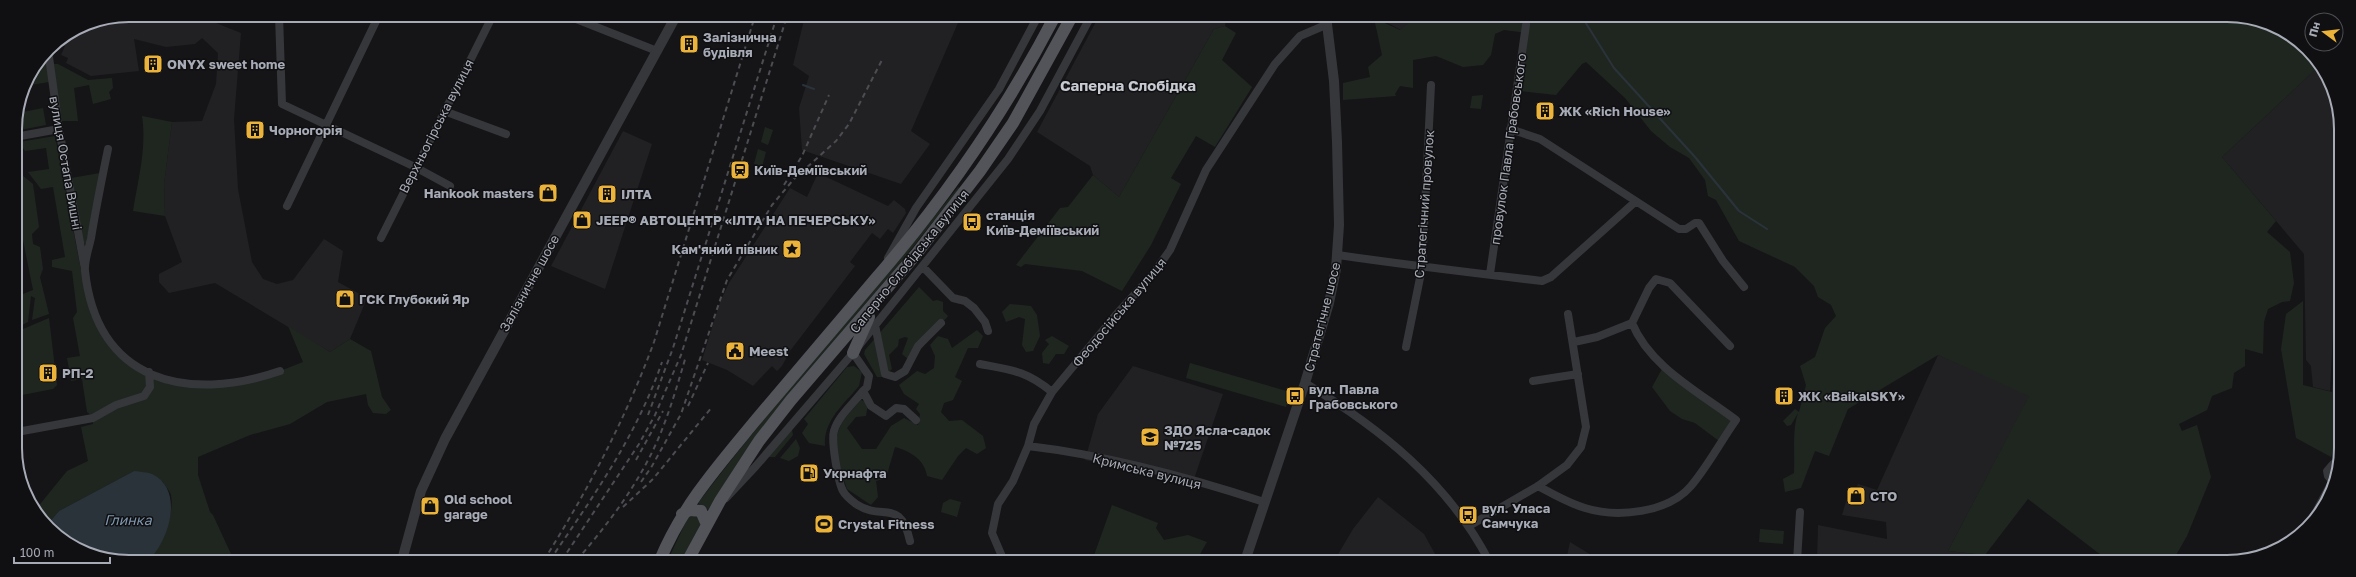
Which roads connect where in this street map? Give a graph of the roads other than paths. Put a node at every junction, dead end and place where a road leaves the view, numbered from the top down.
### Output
1 (279, 22) edge
2 (376, 22) edge
3 (488, 22) edge
4 (582, 22) edge
5 (673, 22) edge
6 (1035, 22) edge
7 (1052, 22) edge
8 (1069, 22) edge
9 (1088, 22) edge
10 (1324, 22) edge
11 (1327, 22) edge
12 (1526, 25) dead end
13 (657, 51) junction
14 (47, 60) edge
15 (1431, 85) dead end
16 (444, 111) junction
17 (326, 125) junction
18 (59, 129) junction
19 (1510, 129) junction
20 (506, 134) dead end
21 (22, 136) edge
22 (108, 148) dead end
23 (415, 167) junction
24 (450, 186) dead end
25 (1634, 202) junction
26 (287, 206) dead end
27 (381, 238) dead end
28 (1338, 255) junction
29 (923, 267) junction
30 (1422, 268) junction
31 (85, 269) junction
32 (1490, 274) junction
33 (879, 275) junction
34 (1744, 287) dead end
35 (874, 306) junction
36 (1568, 314) dead end
37 (1632, 322) junction
38 (941, 323) dead end
39 (876, 325) junction
40 (988, 331) dead end
41 (1574, 342) junction
42 (1730, 346) dead end
43 (1406, 347) dead end
44 (853, 352) junction
45 (980, 364) dead end
46 (280, 371) dead end
47 (149, 372) junction
48 (1578, 374) junction
49 (1533, 381) dead end
50 (1305, 383) junction
51 (863, 391) junction
52 (1052, 392) junction
53 (916, 420) dead end
54 (22, 431) edge
55 (1028, 446) junction
56 (2332, 466) edge
57 (2329, 478) edge
58 (1538, 486) junction
59 (720, 501) junction
60 (1264, 502) junction
61 (1800, 512) dead end
62 (682, 514) junction
63 (707, 525) junction
64 (1469, 526) junction
65 (910, 541) dead end
66 (403, 555) edge
67 (662, 555) edge
68 (691, 555) edge
69 (1001, 555) edge
70 (1247, 555) edge
71 (1486, 555) edge
72 (1797, 555) edge

1 - 17 street
2 - 17 street
3 - 16 street, Верхньогірська вулиця
4 - 13 street
5 - 13 street, Залізничне шосе
6 - 33 street, Саперно-Слобідська вулиця
7 - 33 main road, Саперно-Слобідська вулиця
8 - 35 main road, Саперно-Слобідська вулиця
9 - 29 street, Саперно-Слобідська вулиця
10 - 52 street, Феодосійська вулиця
11 - 28 street, Стратегічне шосе
12 - 19 street, провулок Павла Грабовського
13 - 66 street, Залізничне шосе
14 - 18 street, вулиця Остапа Вишні
15 - 30 street, Стратегічний провулок
16 - 20 street
16 - 23 street, Верхньогірська вулиця
17 - 23 street
17 - 26 street
18 - 21 street
18 - 31 street, вулиця Остапа Вишні
19 - 25 street
19 - 32 street, провулок Павла Грабовського
22 - 31 street
23 - 24 street
23 - 27 street, Верхньогірська вулиця
25 - 32 street
25 - 34 street
28 - 30 street
28 - 50 street, Стратегічне шосе
29 - 39 street, Саперно-Слобідська вулиця
29 - 40 street
30 - 32 street
30 - 43 street, Стратегічний провулок
31 - 47 street, вулиця Остапа Вишні
33 - 62 main road, Саперно-Слобідська вулиця
35 - 44 main road
35 - 59 main road, Саперно-Слобідська вулиця
36 - 41 street
37 - 41 street
37 - 42 street
37 - 58 street
38 - 39 street
39 - 44 street, Саперно-Слобідська вулиця
41 - 48 street
44 - 51 street
44 - 59 street, Саперно-Слобідська вулиця
45 - 52 street
46 - 47 street, вулиця Остапа Вишні
47 - 54 street
48 - 49 street
48 - 58 street
50 - 60 street, Стратегічне шосе
50 - 64 street
51 - 53 street
51 - 65 street
52 - 55 street, Феодосійська вулиця
55 - 60 street, Кримська вулиця
55 - 69 street, Феодосійська вулиця
56 - 57 street
58 - 64 street
59 - 63 main road, Саперно-Слобідська вулиця
60 - 70 street, Стратегічне шосе
61 - 72 street
62 - 63 main road
62 - 67 main road, Саперно-Слобідська вулиця
63 - 68 main road, Саперно-Слобідська вулиця
64 - 71 street

